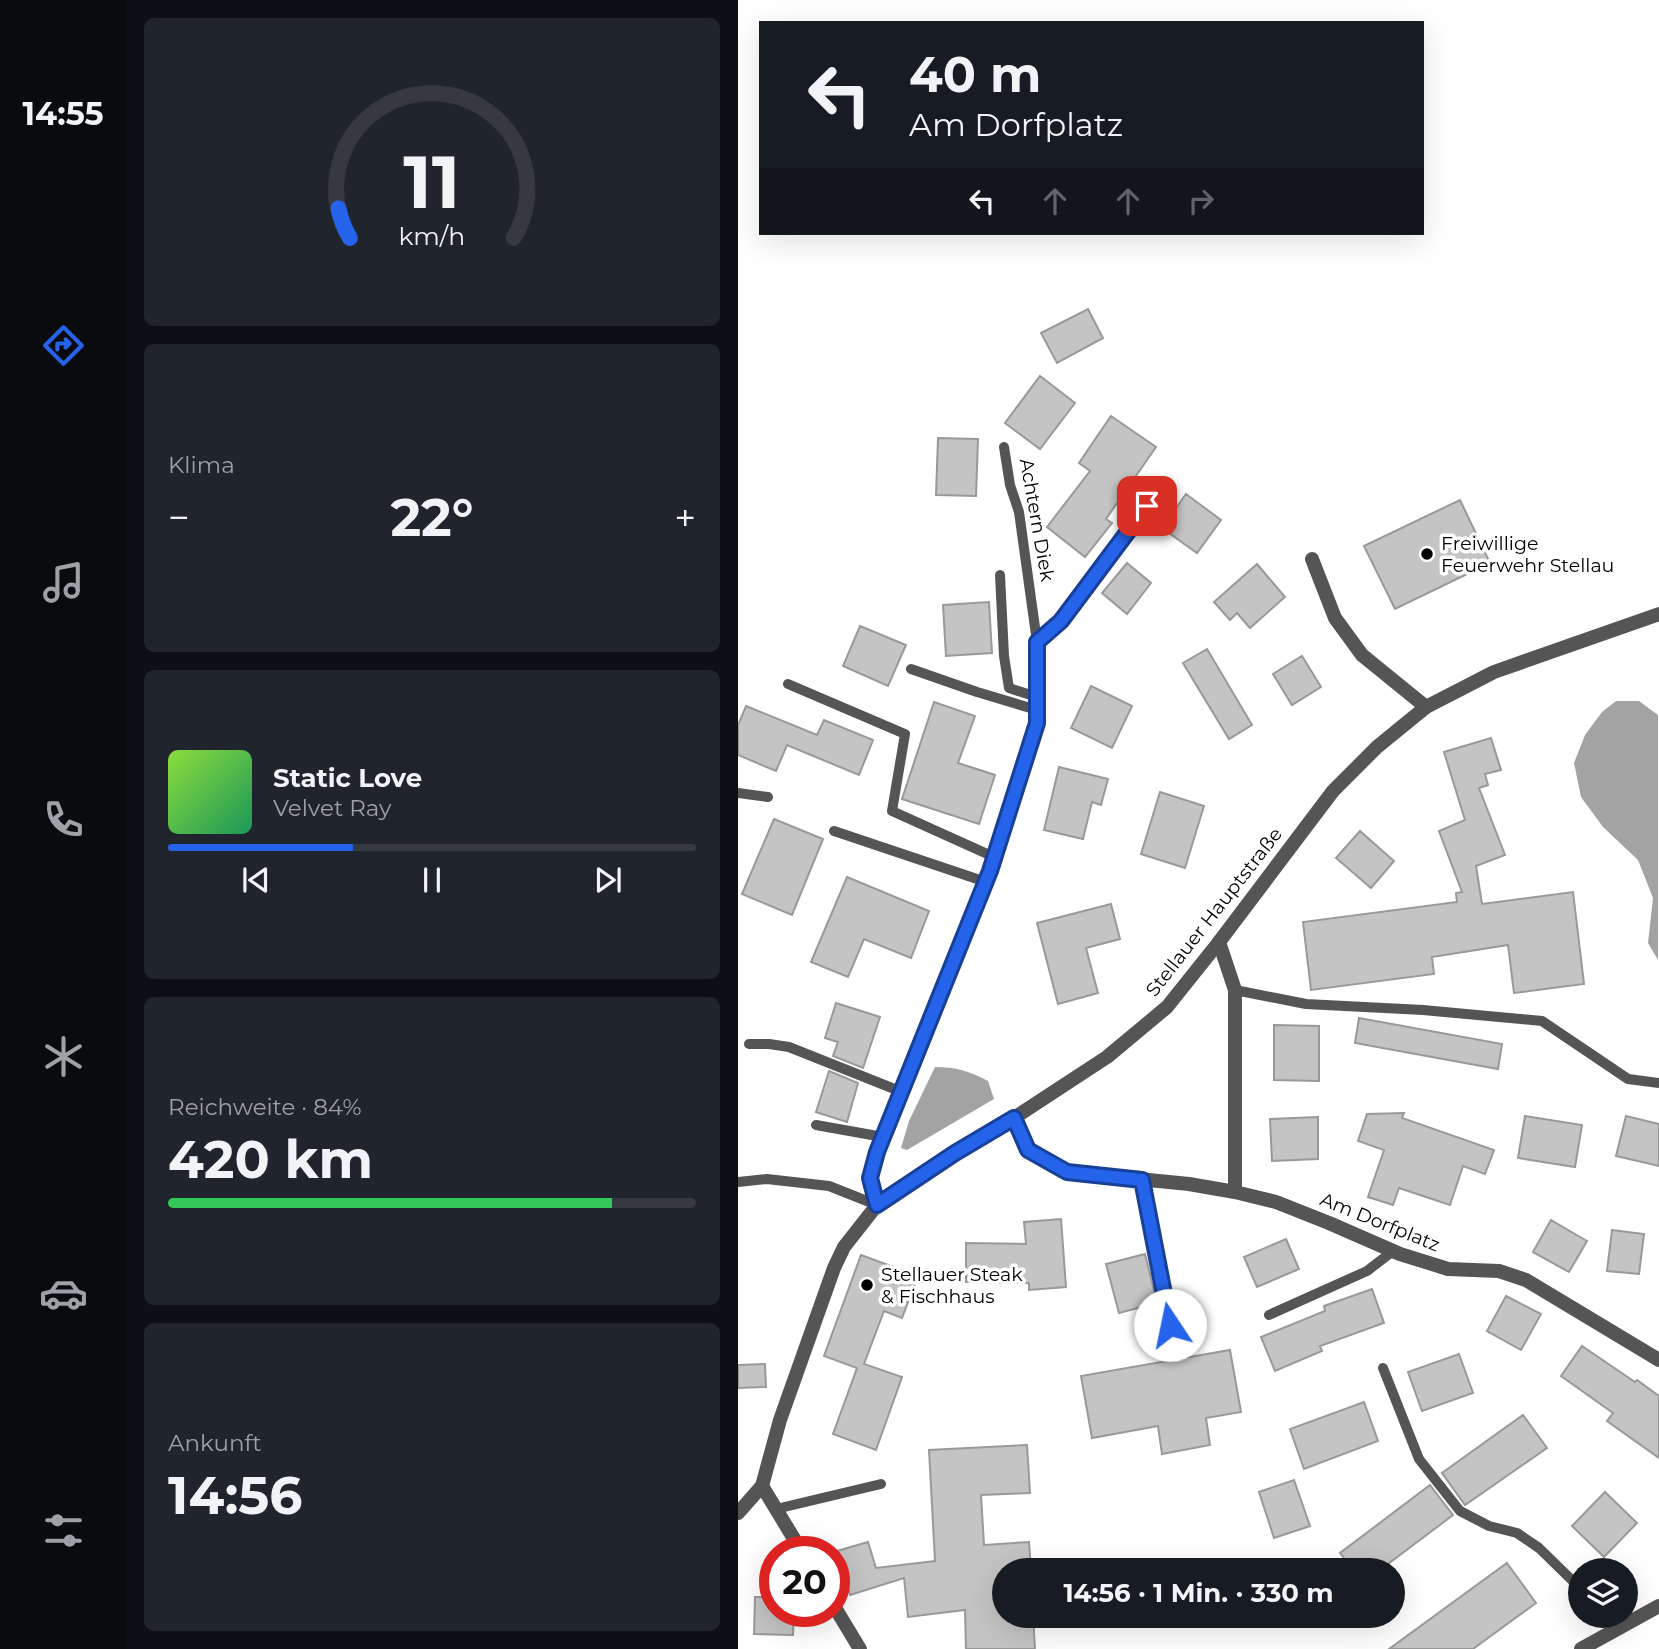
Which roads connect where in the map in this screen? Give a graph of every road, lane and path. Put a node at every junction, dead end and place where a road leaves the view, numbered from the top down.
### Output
1 (1005, 447) dead end
2 (1147, 506) dead end
3 (1312, 559) dead end
4 (1000, 575) dead end
5 (1658, 614) edge
6 (1037, 642) junction
7 (911, 669) dead end
8 (788, 684) dead end
9 (1037, 703) junction
10 (1426, 707) junction
11 (738, 793) edge
12 (768, 797) dead end
13 (834, 831) dead end
14 (994, 857) junction
15 (986, 882) junction
16 (1219, 942) junction
17 (1235, 990) junction
18 (749, 1044) dead end
19 (1658, 1083) edge
20 (902, 1092) junction
21 (1014, 1118) junction
22 (816, 1125) dead end
23 (883, 1137) junction
24 (1142, 1180) junction
25 (738, 1182) edge
26 (1235, 1192) junction
27 (877, 1205) junction
28 (1393, 1251) junction
29 (1269, 1315) dead end
30 (1170, 1325) dead end
31 (1658, 1360) edge
32 (1383, 1368) dead end
33 (881, 1484) dead end
34 (762, 1486) junction
35 (776, 1509) junction
36 (738, 1513) edge
37 (792, 1536) edge
38 (1568, 1576) edge
39 (1658, 1606) edge
40 (1638, 1618) edge
41 (847, 1627) edge
42 (1621, 1628) edge
43 (860, 1649) edge
44 (1581, 1649) edge

1 - 6 lane, Achtern Diek
2 - 6 lane, Achtern Diek
3 - 10 street
4 - 9 lane
5 - 10 street, Stellauer Hauptstraße
6 - 9 street, Achtern Diek
7 - 9 lane
8 - 14 lane
9 - 14 street, Achtern Diek
10 - 16 street, Stellauer Hauptstraße
11 - 12 lane
13 - 15 lane
14 - 15 street, Achtern Diek
15 - 20 street, Achtern Diek
16 - 17 street
16 - 21 street, Stellauer Hauptstraße
17 - 19 lane
17 - 26 street
18 - 20 lane
20 - 23 street, Achtern Diek
21 - 24 street, Am Dorfplatz
21 - 27 street, Stellauer Hauptstraße
22 - 23 lane
23 - 27 street, Achtern Diek
24 - 26 street, Am Dorfplatz
24 - 30 lane
25 - 27 lane
26 - 28 street, Am Dorfplatz
27 - 34 street, Stellauer Hauptstraße
28 - 29 lane
28 - 31 street, Am Dorfplatz
32 - 38 lane
33 - 35 lane
34 - 35 street
34 - 36 street, Stellauer Hauptstraße
35 - 37 street
39 - 40 street
41 - 43 street
42 - 44 street

